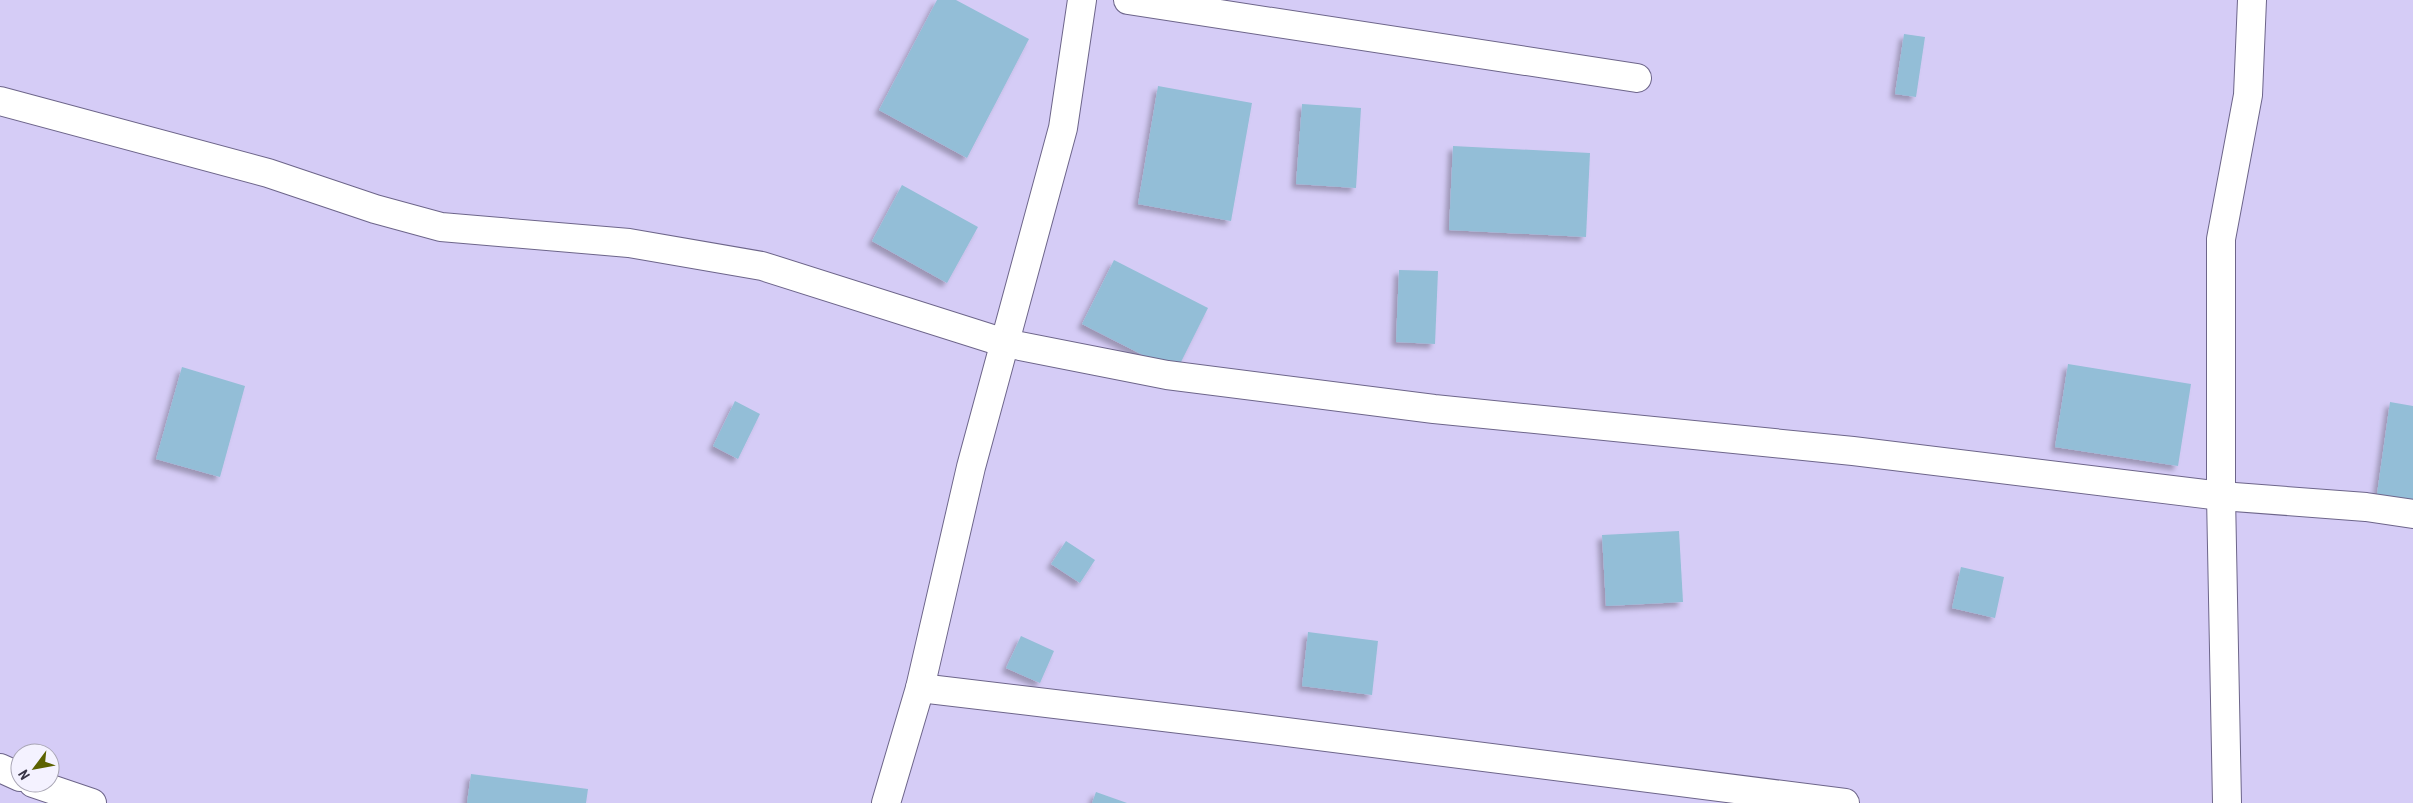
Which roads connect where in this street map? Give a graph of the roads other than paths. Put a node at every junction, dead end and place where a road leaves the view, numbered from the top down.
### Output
1 (1082, 0) edge
2 (1128, 0) edge
3 (2252, 0) edge
4 (1637, 78) dead end
5 (0, 101) edge
6 (1005, 343) junction
7 (2221, 496) junction
8 (2413, 514) edge
9 (920, 688) junction
10 (54, 793) edge
11 (92, 803) edge
12 (886, 803) edge
13 (1845, 803) edge
14 (2227, 803) edge

1 - 6 street
2 - 4 street
3 - 7 street
5 - 6 street
6 - 7 street
6 - 9 street
7 - 8 street
7 - 14 street
9 - 12 street
9 - 13 street
10 - 11 street

